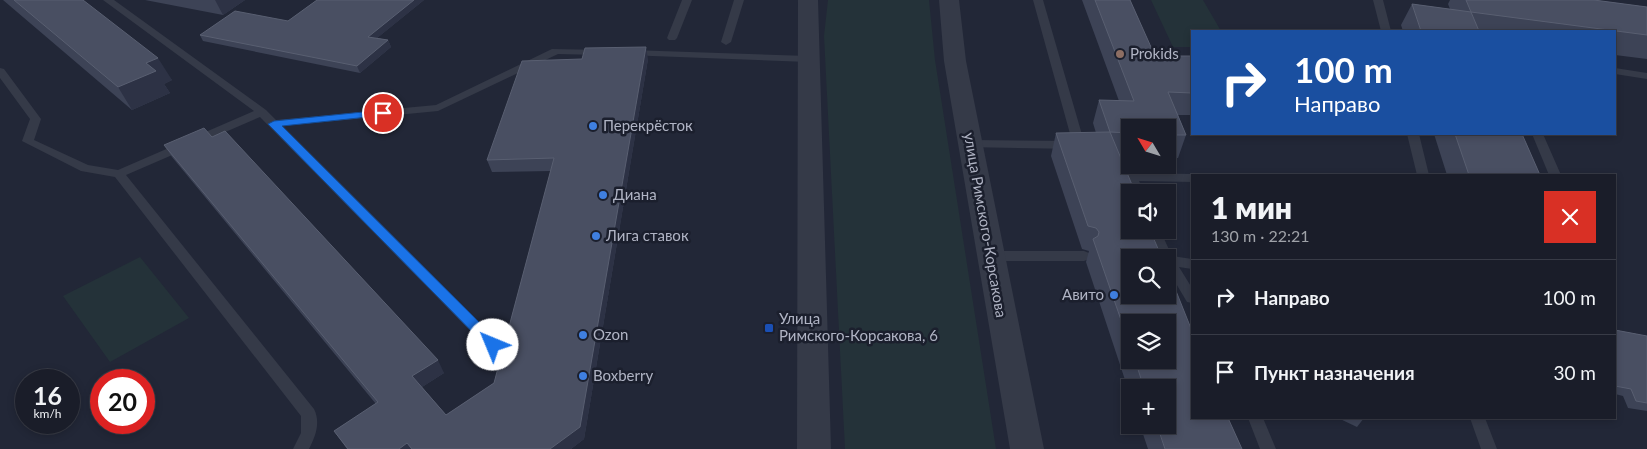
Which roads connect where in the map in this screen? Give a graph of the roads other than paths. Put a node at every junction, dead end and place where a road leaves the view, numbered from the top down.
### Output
1 (108, 0) edge
2 (687, 0) edge
3 (739, 0) edge
4 (808, 0) edge
5 (949, 0) edge
6 (1038, 0) edge
7 (1378, 0) edge
8 (1386, 30) edge
9 (672, 38) dead end
10 (726, 42) dead end
11 (808, 58) junction
12 (0, 71) edge
13 (1616, 72) edge
14 (1647, 76) edge
15 (262, 112) junction
16 (274, 124) junction
17 (1413, 135) edge
18 (1538, 135) edge
19 (970, 144) junction
20 (119, 174) junction
21 (1423, 174) edge
22 (1555, 174) edge
23 (1191, 178) edge
24 (1134, 184) edge
25 (991, 256) junction
26 (1084, 256) dead end
27 (1176, 260) edge
28 (1191, 264) edge
29 (1176, 272) edge
30 (1191, 296) edge
31 (493, 345) dead end
32 (1256, 419) edge
33 (1478, 419) edge
34 (301, 449) edge
35 (814, 449) edge
36 (1027, 449) edge
37 (1268, 449) edge
38 (1489, 449) edge

1 - 15 lane
2 - 9 lane
3 - 10 lane
4 - 11 street
5 - 19 street, улица Римского-Корсакова
6 - 19 lane
7 - 8 lane
11 - 16 lane
11 - 35 street
12 - 20 lane
13 - 14 lane
15 - 16 lane
15 - 20 lane
16 - 31 lane
17 - 21 lane
18 - 22 lane
19 - 25 street, улица Римского-Корсакова
20 - 34 lane
23 - 24 lane
25 - 26 lane
25 - 36 street, улица Римского-Корсакова
27 - 28 lane
29 - 30 lane
32 - 37 lane
33 - 38 lane

